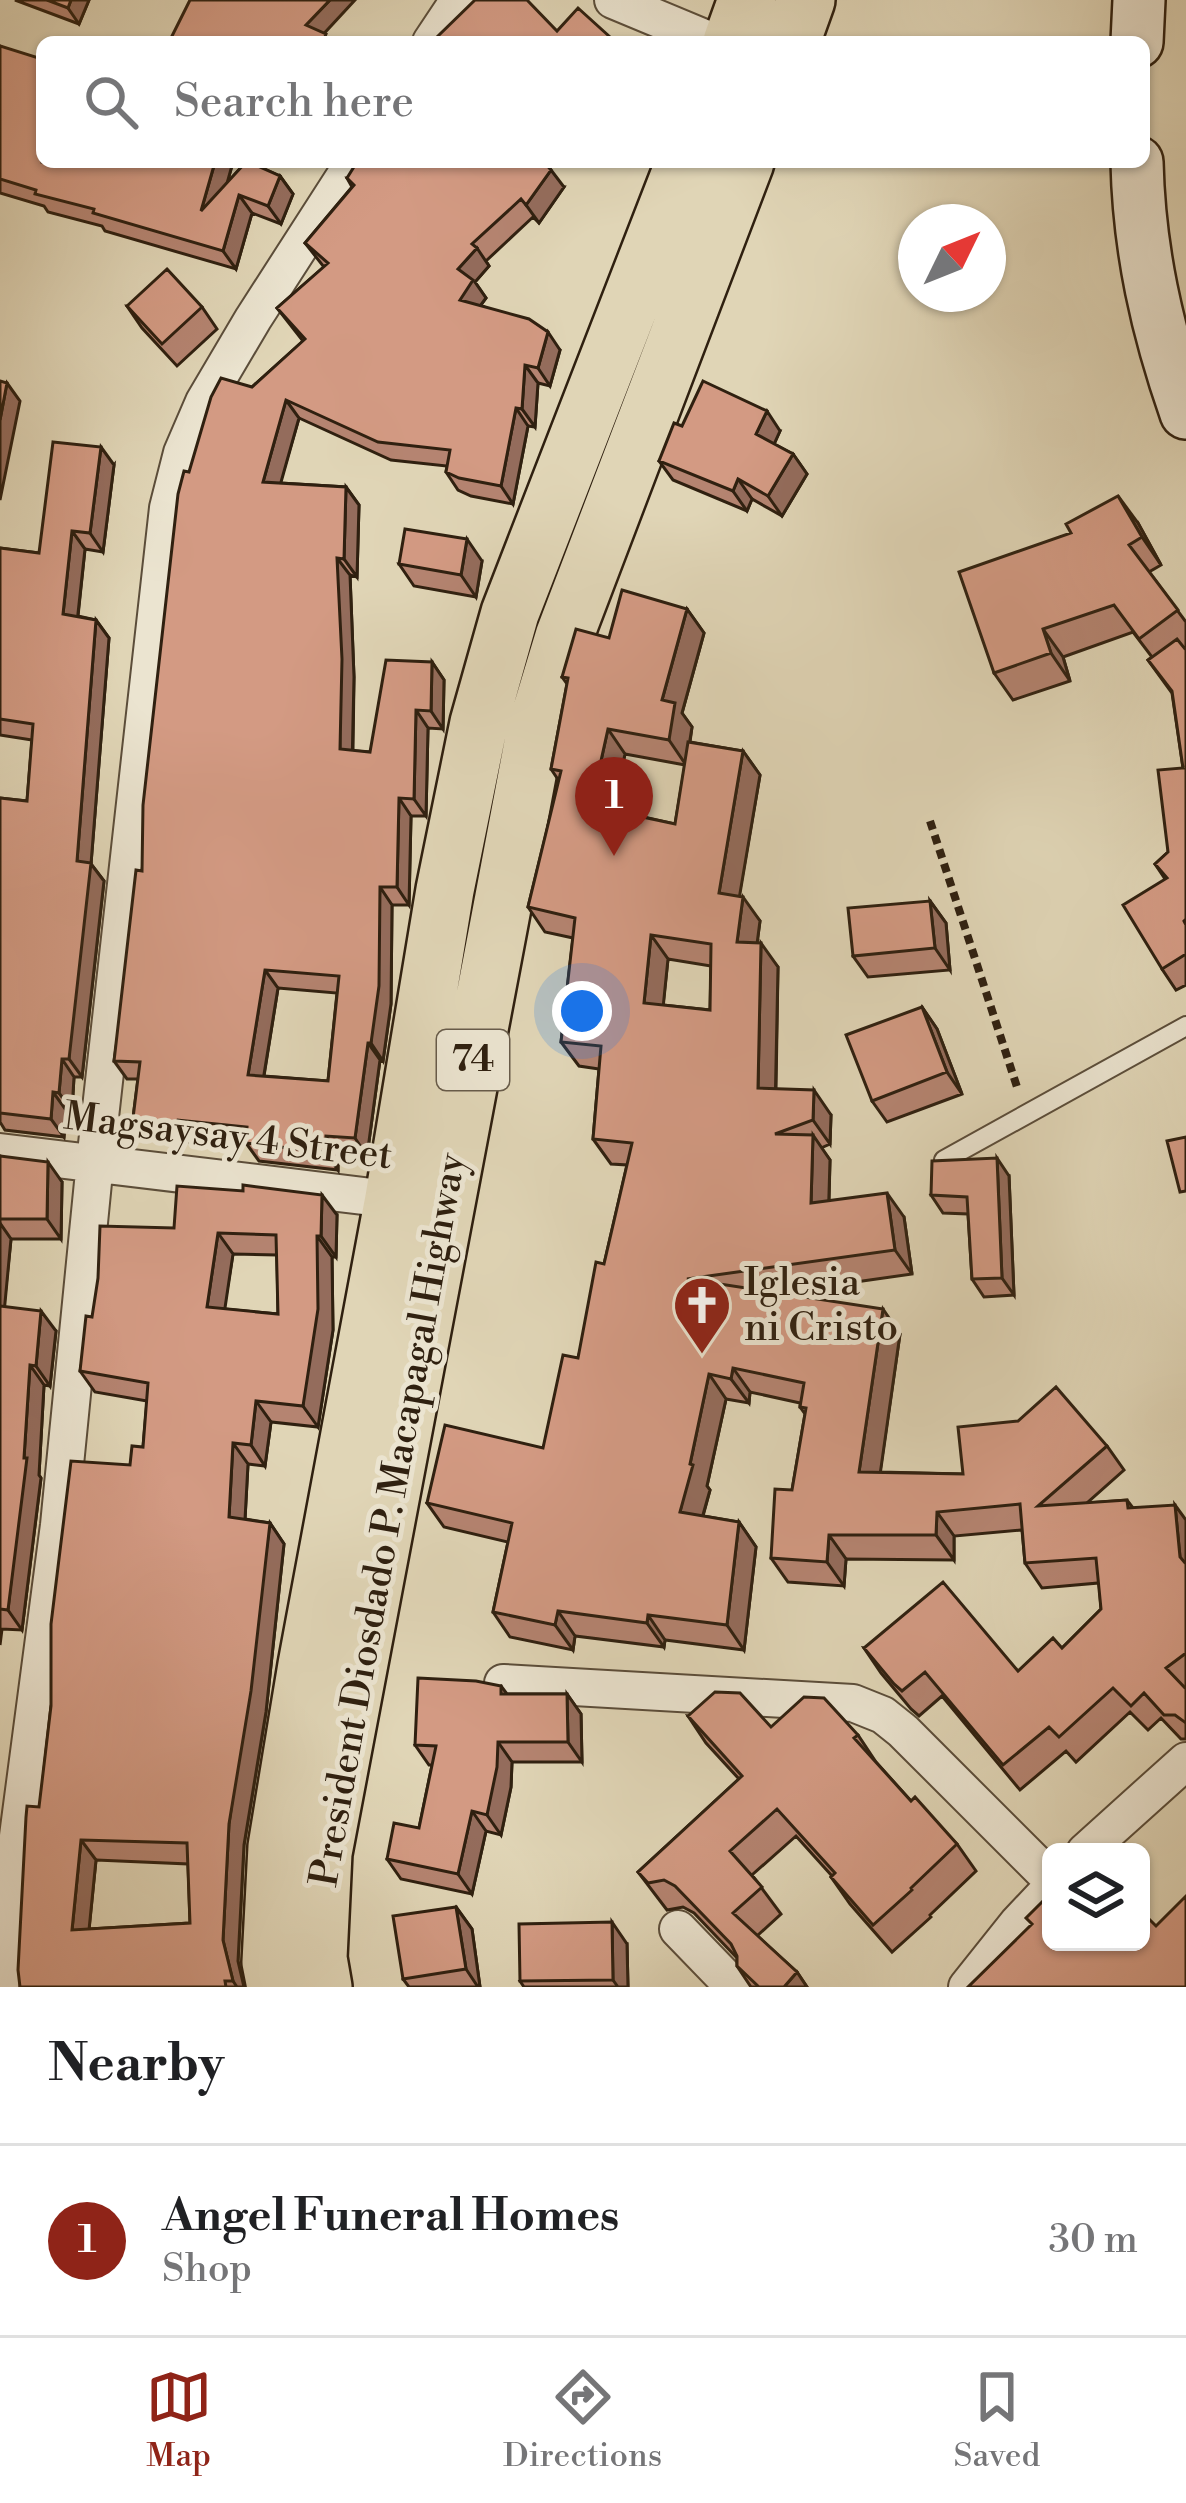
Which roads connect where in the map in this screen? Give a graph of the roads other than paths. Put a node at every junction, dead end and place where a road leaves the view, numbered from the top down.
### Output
1 (459, 0) edge
2 (613, 0) edge
3 (747, 0) edge
4 (806, 0) edge
5 (1138, 0) edge
6 (435, 36) edge
7 (700, 36) edge
8 (734, 36) edge
9 (793, 36) edge
10 (1137, 36) edge
11 (350, 168) edge
12 (683, 168) edge
13 (743, 168) edge
14 (1137, 168) edge
15 (1186, 412) edge
16 (1186, 1026) edge
17 (0, 1153) edge
18 (944, 1160) edge
19 (94, 1162) junction
20 (419, 1203) junction
21 (503, 1683) edge
22 (1186, 1761) edge
23 (1095, 1843) edge
24 (1042, 1870) edge
25 (1042, 1898) edge
26 (678, 1929) dead end
27 (11, 1987) edge
28 (276, 1987) edge
29 (322, 1987) edge
30 (734, 1987) edge
31 (967, 1987) edge

1 - 6 street
2 - 7 street
3 - 8 main road
4 - 9 main road
5 - 10 street
11 - 19 street
12 - 20 main road, President Diosdado P. Macapagal Highway / 74
13 - 20 main road, President Diosdado P. Macapagal Highway / 74
14 - 15 street
16 - 18 lane
17 - 19 street, Magsaysay 4 Street
19 - 20 street, Magsaysay 4 Street
19 - 27 street
20 - 28 main road, President Diosdado P. Macapagal Highway / 74
20 - 29 main road, President Diosdado P. Macapagal Highway / 74
21 - 24 street
22 - 23 street
25 - 31 street
26 - 30 street

